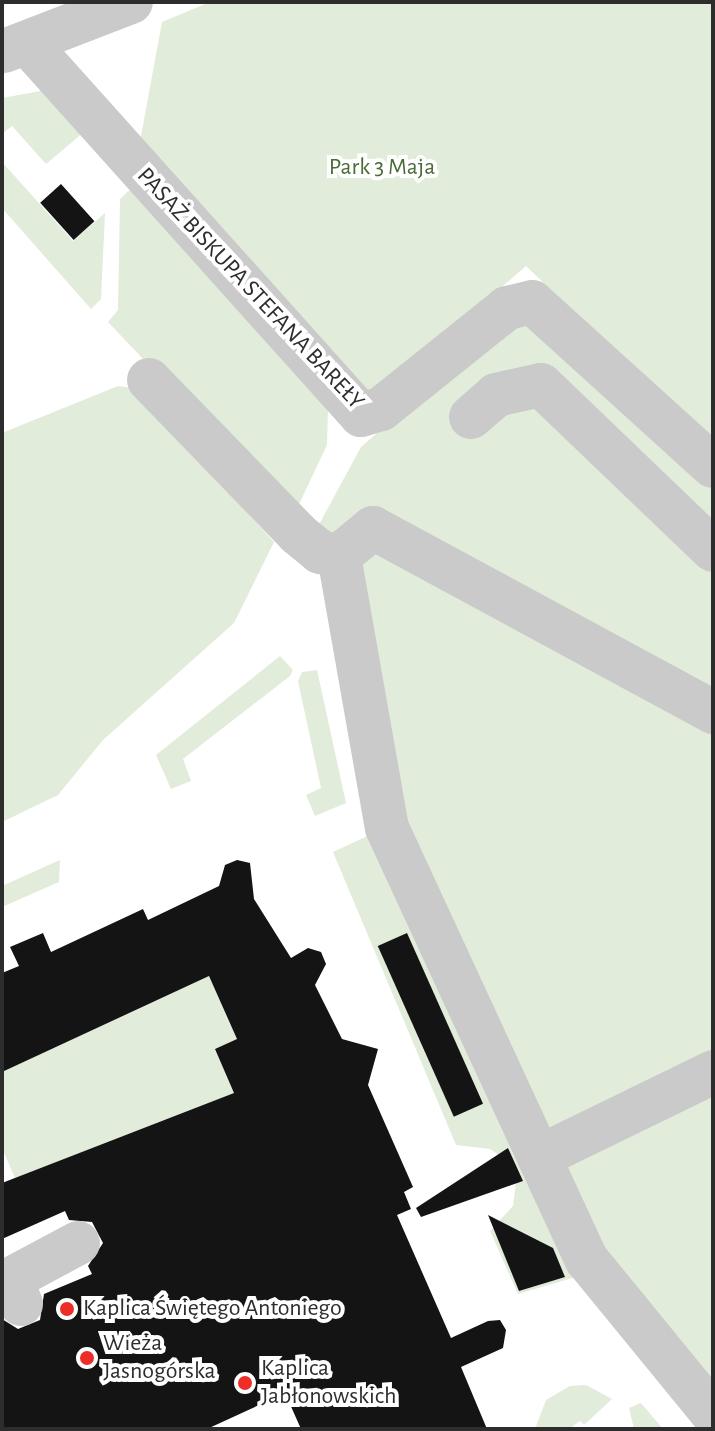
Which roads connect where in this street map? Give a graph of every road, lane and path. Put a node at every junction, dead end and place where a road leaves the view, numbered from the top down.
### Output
1 (131, 2) edge
2 (16, 48) edge
3 (149, 380) dead end
4 (471, 417) dead end
5 (713, 466) edge
6 (713, 550) edge
7 (339, 556) junction
8 (713, 712) edge
9 (713, 1072) edge
10 (539, 1157) junction
11 (78, 1243) dead end
12 (11, 1290) edge
13 (713, 1414) edge

1 - 2 street
2 - 5 street, PASAŻ BISKUPA STEFANA BAREŁY
3 - 7 street
4 - 6 street
7 - 8 street
7 - 10 street
9 - 10 street
10 - 13 street
11 - 12 street

